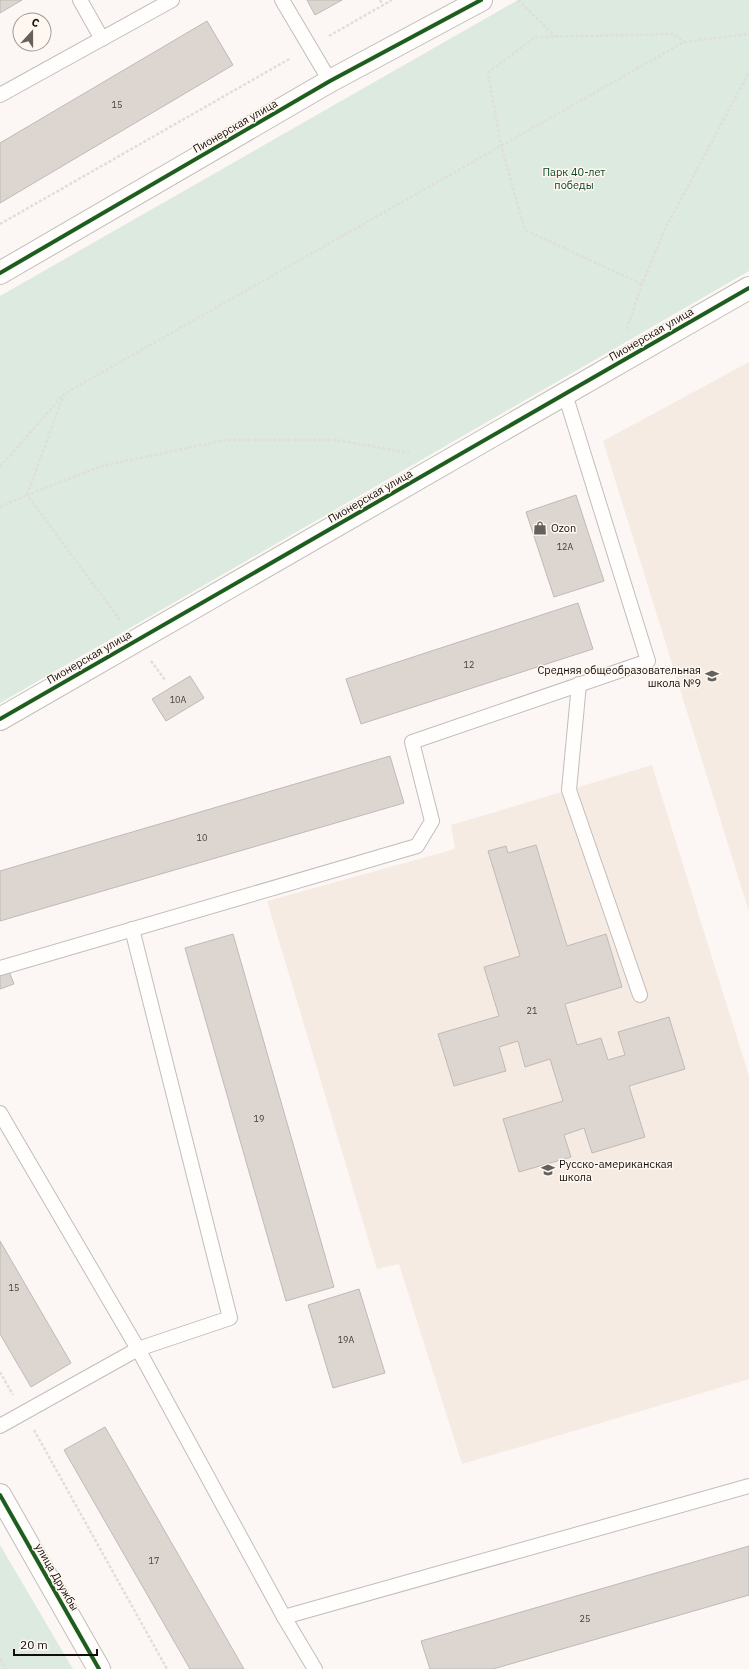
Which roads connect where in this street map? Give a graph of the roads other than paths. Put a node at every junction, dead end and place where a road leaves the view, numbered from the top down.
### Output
1 (80, 0) edge
2 (172, 0) edge
3 (282, 0) edge
4 (481, 0) edge
5 (457, 6) edge
6 (102, 39) junction
7 (330, 81) junction
8 (0, 95) edge
9 (0, 274) edge
10 (749, 288) edge
11 (565, 394) junction
12 (579, 684) junction
13 (0, 719) edge
14 (132, 929) junction
15 (0, 968) edge
16 (640, 995) dead end
17 (0, 1113) edge
18 (138, 1349) junction
19 (0, 1426) edge
20 (749, 1486) edge
21 (0, 1495) edge
22 (284, 1617) junction
23 (99, 1669) edge
24 (315, 1669) edge

1 - 6 lane
2 - 6 lane
3 - 7 lane
4 - 5 street, Пионерская улица
5 - 7 street, Пионерская улица
6 - 8 lane
7 - 9 street, Пионерская улица
10 - 11 street, Пионерская улица
11 - 12 lane
11 - 13 street, Пионерская улица
12 - 14 lane
12 - 16 lane
14 - 15 lane
14 - 18 lane
17 - 18 lane
18 - 19 lane
18 - 22 lane
20 - 22 lane
21 - 23 street, улица Дружбы
22 - 24 lane

